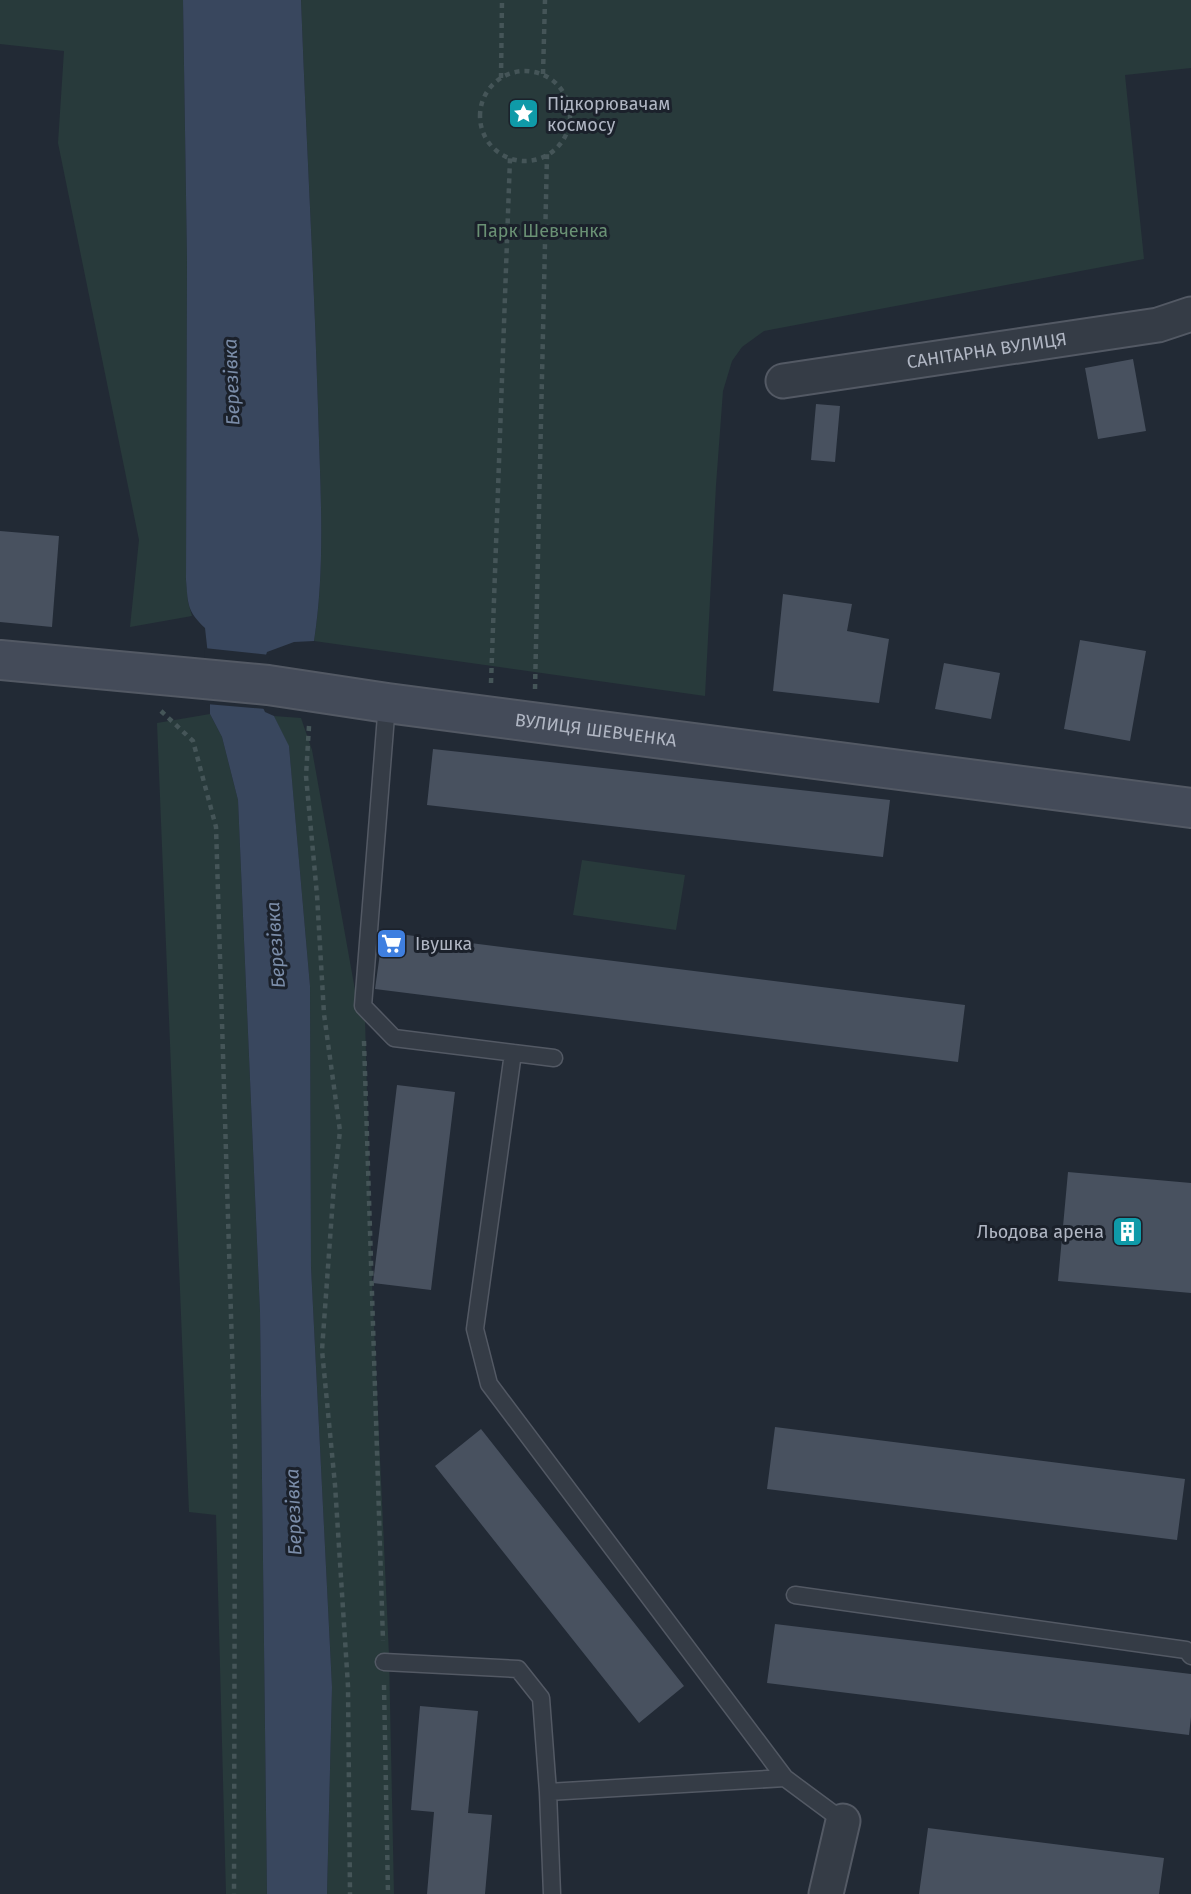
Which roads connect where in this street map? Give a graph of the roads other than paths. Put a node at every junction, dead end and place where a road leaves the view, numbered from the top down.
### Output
1 (1191, 314) edge
2 (783, 381) dead end
3 (0, 660) edge
4 (387, 703) junction
5 (1191, 808) edge
6 (513, 1053) junction
7 (554, 1058) dead end
8 (795, 1595) dead end
9 (1191, 1656) edge
10 (384, 1662) road end
11 (785, 1778) junction
12 (548, 1792) junction
13 (844, 1821) joint
14 (552, 1894) edge
15 (826, 1894) edge

1 - 2 street, САНІТАРНА ВУЛИЦЯ
3 - 4 main road, ВУЛИЦЯ ШЕВЧЕНКА
4 - 5 main road, ВУЛИЦЯ ШЕВЧЕНКА
4 - 6 lane
6 - 7 lane
6 - 11 lane
8 - 9 lane
10 - 12 lane
11 - 12 lane
11 - 13 lane
12 - 14 lane
13 - 15 street

